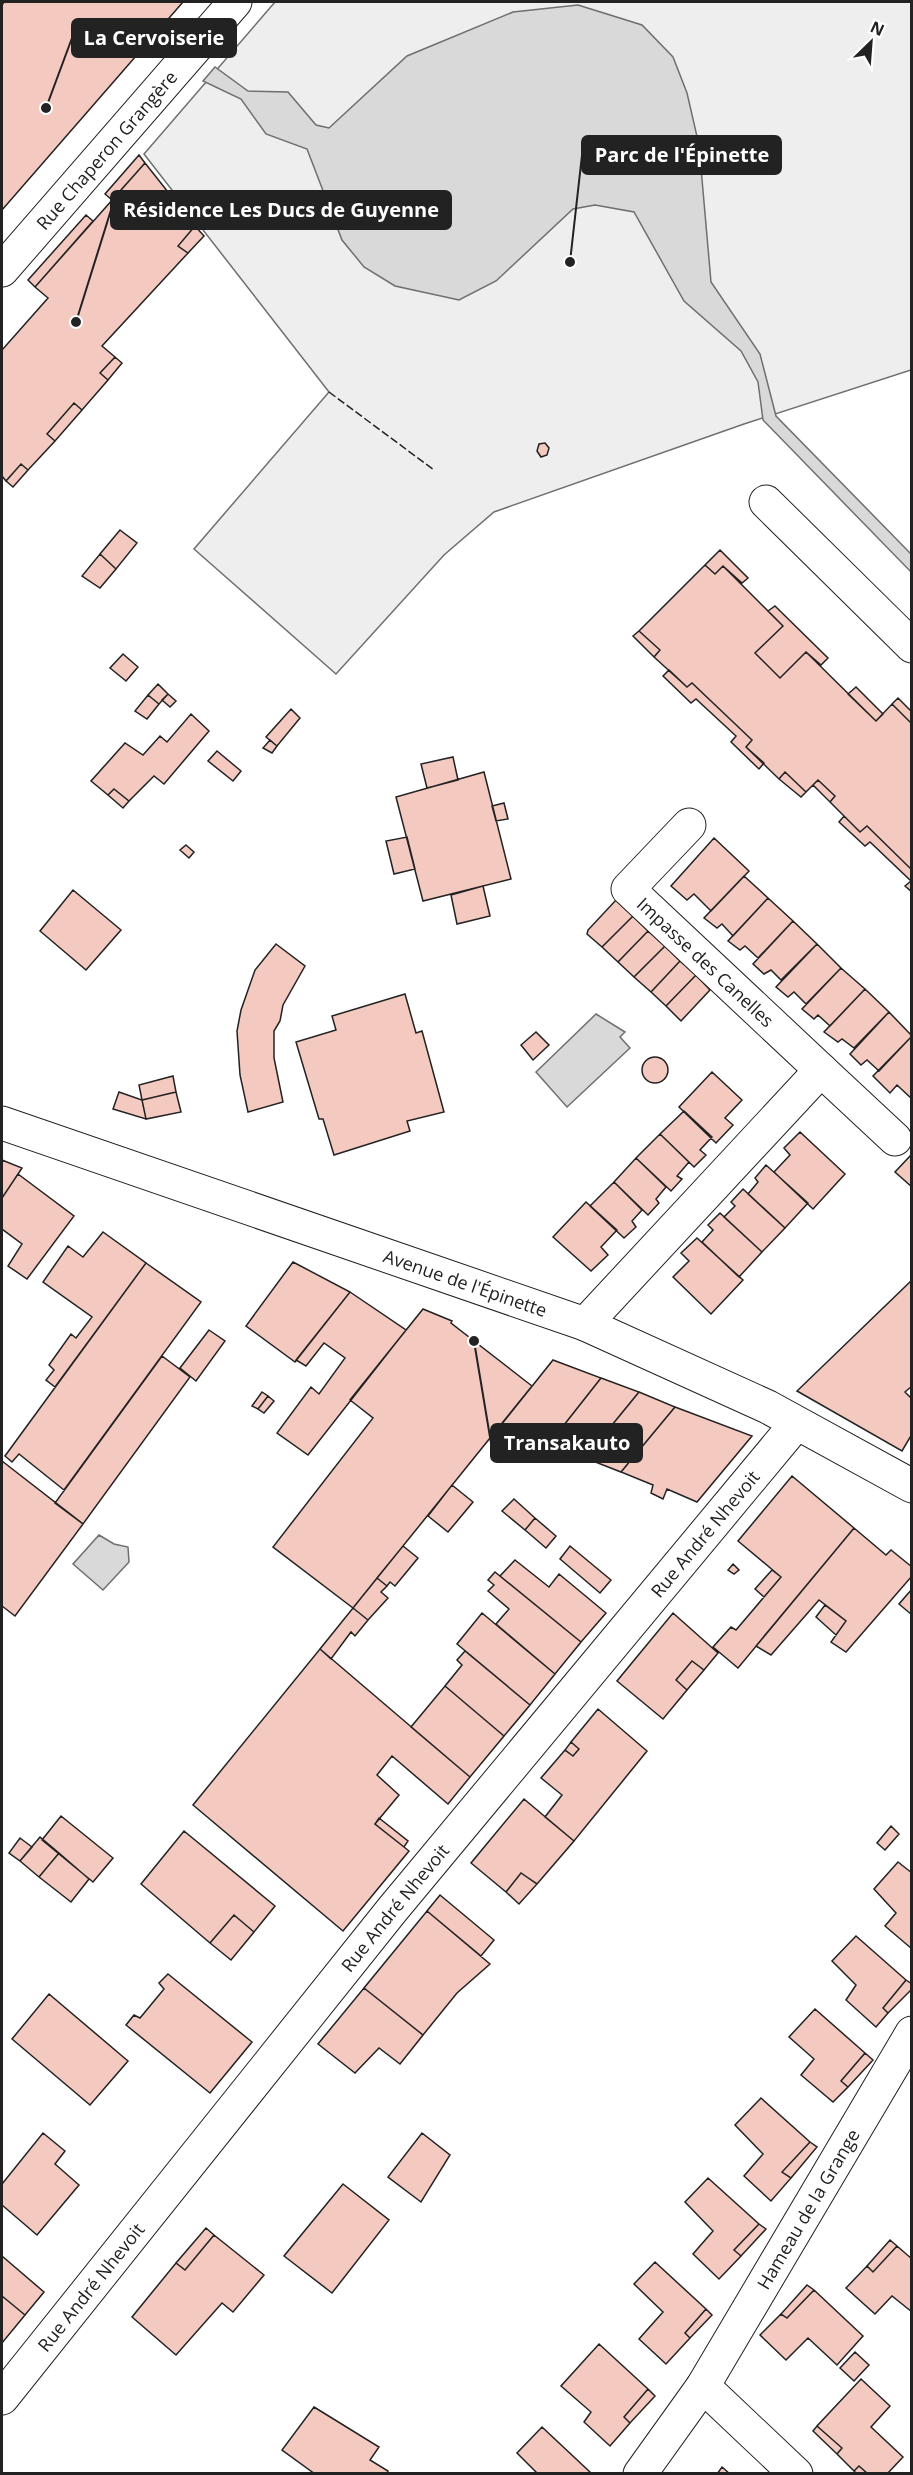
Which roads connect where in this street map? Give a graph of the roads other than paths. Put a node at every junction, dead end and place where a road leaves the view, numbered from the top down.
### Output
1 (235, 2) edge
2 (2, 270) edge
3 (766, 502) dead end
4 (912, 646) edge
5 (689, 825) dead end
6 (821, 1070) junction
7 (2, 1123) edge
8 (895, 1139) dead end
9 (585, 1324) junction
10 (796, 1424) junction
11 (912, 1486) edge
12 (912, 2033) edge
13 (703, 2386) junction
14 (2, 2398) edge
15 (640, 2474) edge
16 (796, 2474) edge

1 - 2 street, Rue Chaperon Grangère
3 - 4 street
5 - 6 street, Impasse des Canelles
6 - 8 street, Impasse des Canelles
6 - 9 street
7 - 9 street, Avenue de l'Épinette
9 - 10 street, Avenue de l'Épinette
10 - 11 street, Avenue de l'Épinette
10 - 14 street, Rue André Nhevoit
12 - 13 street, Hameau de la Grange
13 - 15 street, Hameau de la Grange
13 - 16 street

